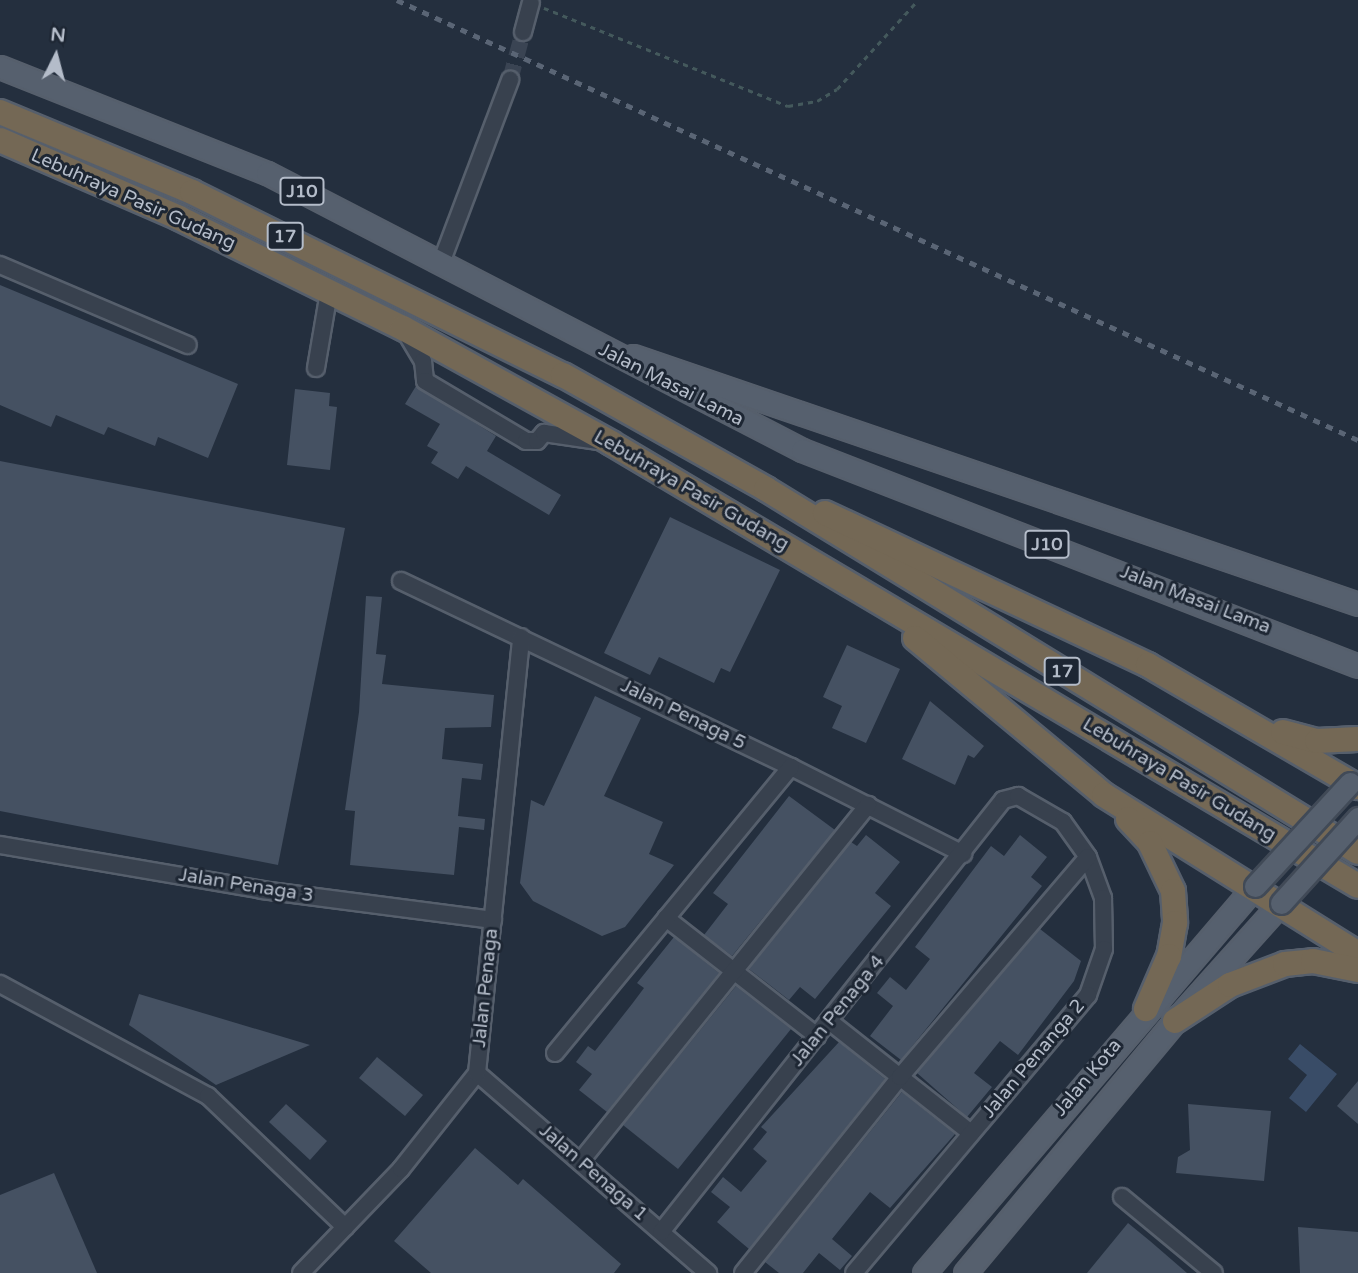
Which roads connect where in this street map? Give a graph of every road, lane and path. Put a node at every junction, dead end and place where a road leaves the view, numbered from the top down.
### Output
1 (918, 0) edge
2 (531, 4) joint
3 (523, 32) tunnel mouth
4 (0, 67) edge
5 (510, 80) tunnel mouth
6 (0, 111) edge
7 (0, 140) edge
8 (441, 263) junction
9 (0, 265) edge
10 (329, 292) junction
11 (403, 328) junction
12 (591, 344) junction
13 (188, 345) dead end
14 (316, 368) dead end
15 (752, 394) junction
16 (738, 419) junction
17 (611, 443) junction
18 (766, 489) junction
19 (825, 569) junction
20 (401, 581) dead end
21 (1358, 604) edge
22 (521, 638) junction
23 (1358, 666) edge
24 (1249, 720) junction
25 (1358, 739) edge
26 (792, 767) junction
27 (1355, 781) edge
28 (1104, 795) junction
29 (1018, 796) joint
30 (868, 806) junction
31 (1358, 818) edge
32 (0, 845) edge
33 (1358, 852) edge
34 (963, 854) junction
35 (1088, 857) junction
36 (1255, 886) junction
37 (1358, 886) edge
38 (1281, 903) junction
39 (666, 918) junction
40 (493, 920) junction
41 (1358, 954) edge
42 (1358, 970) edge
43 (737, 973) junction
44 (0, 984) edge
45 (1146, 1009) junction
46 (829, 1021) junction
47 (1175, 1021) junction
48 (817, 1036) junction
49 (555, 1053) dead end
50 (477, 1073) junction
51 (900, 1077) junction
52 (971, 1133) junction
53 (580, 1162) junction
54 (1122, 1197) dead end
55 (345, 1227) junction
56 (661, 1232) junction
57 (301, 1273) edge
58 (708, 1273) edge
59 (743, 1273) edge
60 (854, 1273) edge
61 (924, 1273) edge
62 (965, 1273) edge
63 (1213, 1273) edge

1 - 2 path
2 - 3 street
4 - 8 main road, Jalan Masai Lama / J10
5 - 8 street
6 - 18 highway, Lebuhraya Pasir Gudang / 17
7 - 10 highway, Lebuhraya Pasir Gudang / 17
8 - 12 main road, Jalan Masai Lama / J10
9 - 13 street
10 - 11 highway, Lebuhraya Pasir Gudang / 17
10 - 14 street
11 - 17 highway, Lebuhraya Pasir Gudang / 17
11 - 17 street
12 - 15 main road
12 - 16 main road, Jalan Masai Lama / J10
15 - 16 main road
15 - 21 main road
16 - 23 main road, Jalan Masai Lama / J10
17 - 19 highway, Lebuhraya Pasir Gudang / 17
18 - 24 highway
18 - 33 highway, Lebuhraya Pasir Gudang / 17
19 - 28 highway
19 - 37 highway, Lebuhraya Pasir Gudang / 17
20 - 22 street, Jalan Penaga 5
22 - 26 street, Jalan Penaga 5
22 - 40 street, Jalan Penaga
24 - 25 highway
24 - 27 highway
26 - 30 street, Jalan Penaga 5
26 - 39 street
27 - 36 main road, Jalan Kota, bridge
28 - 36 highway
28 - 45 highway
29 - 34 street, Jalan Penaga 4
29 - 35 street, Jalan Penanga 2
30 - 34 street, Jalan Penaga 5
30 - 43 street
31 - 38 main road, Jalan Kota, bridge
32 - 40 street, Jalan Penaga 3
34 - 46 street, Jalan Penaga 4
35 - 51 street
35 - 52 street, Jalan Penanga 2
36 - 38 highway
36 - 45 main road, Jalan Kota
38 - 41 highway
38 - 47 main road, Jalan Kota
39 - 43 street
39 - 49 street
40 - 50 street, Jalan Penaga
42 - 47 highway
43 - 48 street
43 - 53 street
44 - 55 street
45 - 61 main road, Jalan Kota
46 - 48 street, Jalan Penaga 4
46 - 51 street
47 - 62 main road, Jalan Kota
48 - 56 street, Jalan Penaga 4
50 - 53 street, Jalan Penaga 1
50 - 55 street, Jalan Penaga
51 - 52 street
51 - 59 street
52 - 60 street, Jalan Penanga 2
53 - 56 street, Jalan Penaga 1
54 - 63 street
55 - 57 street, Jalan Penaga
56 - 58 street, Jalan Penaga 1

